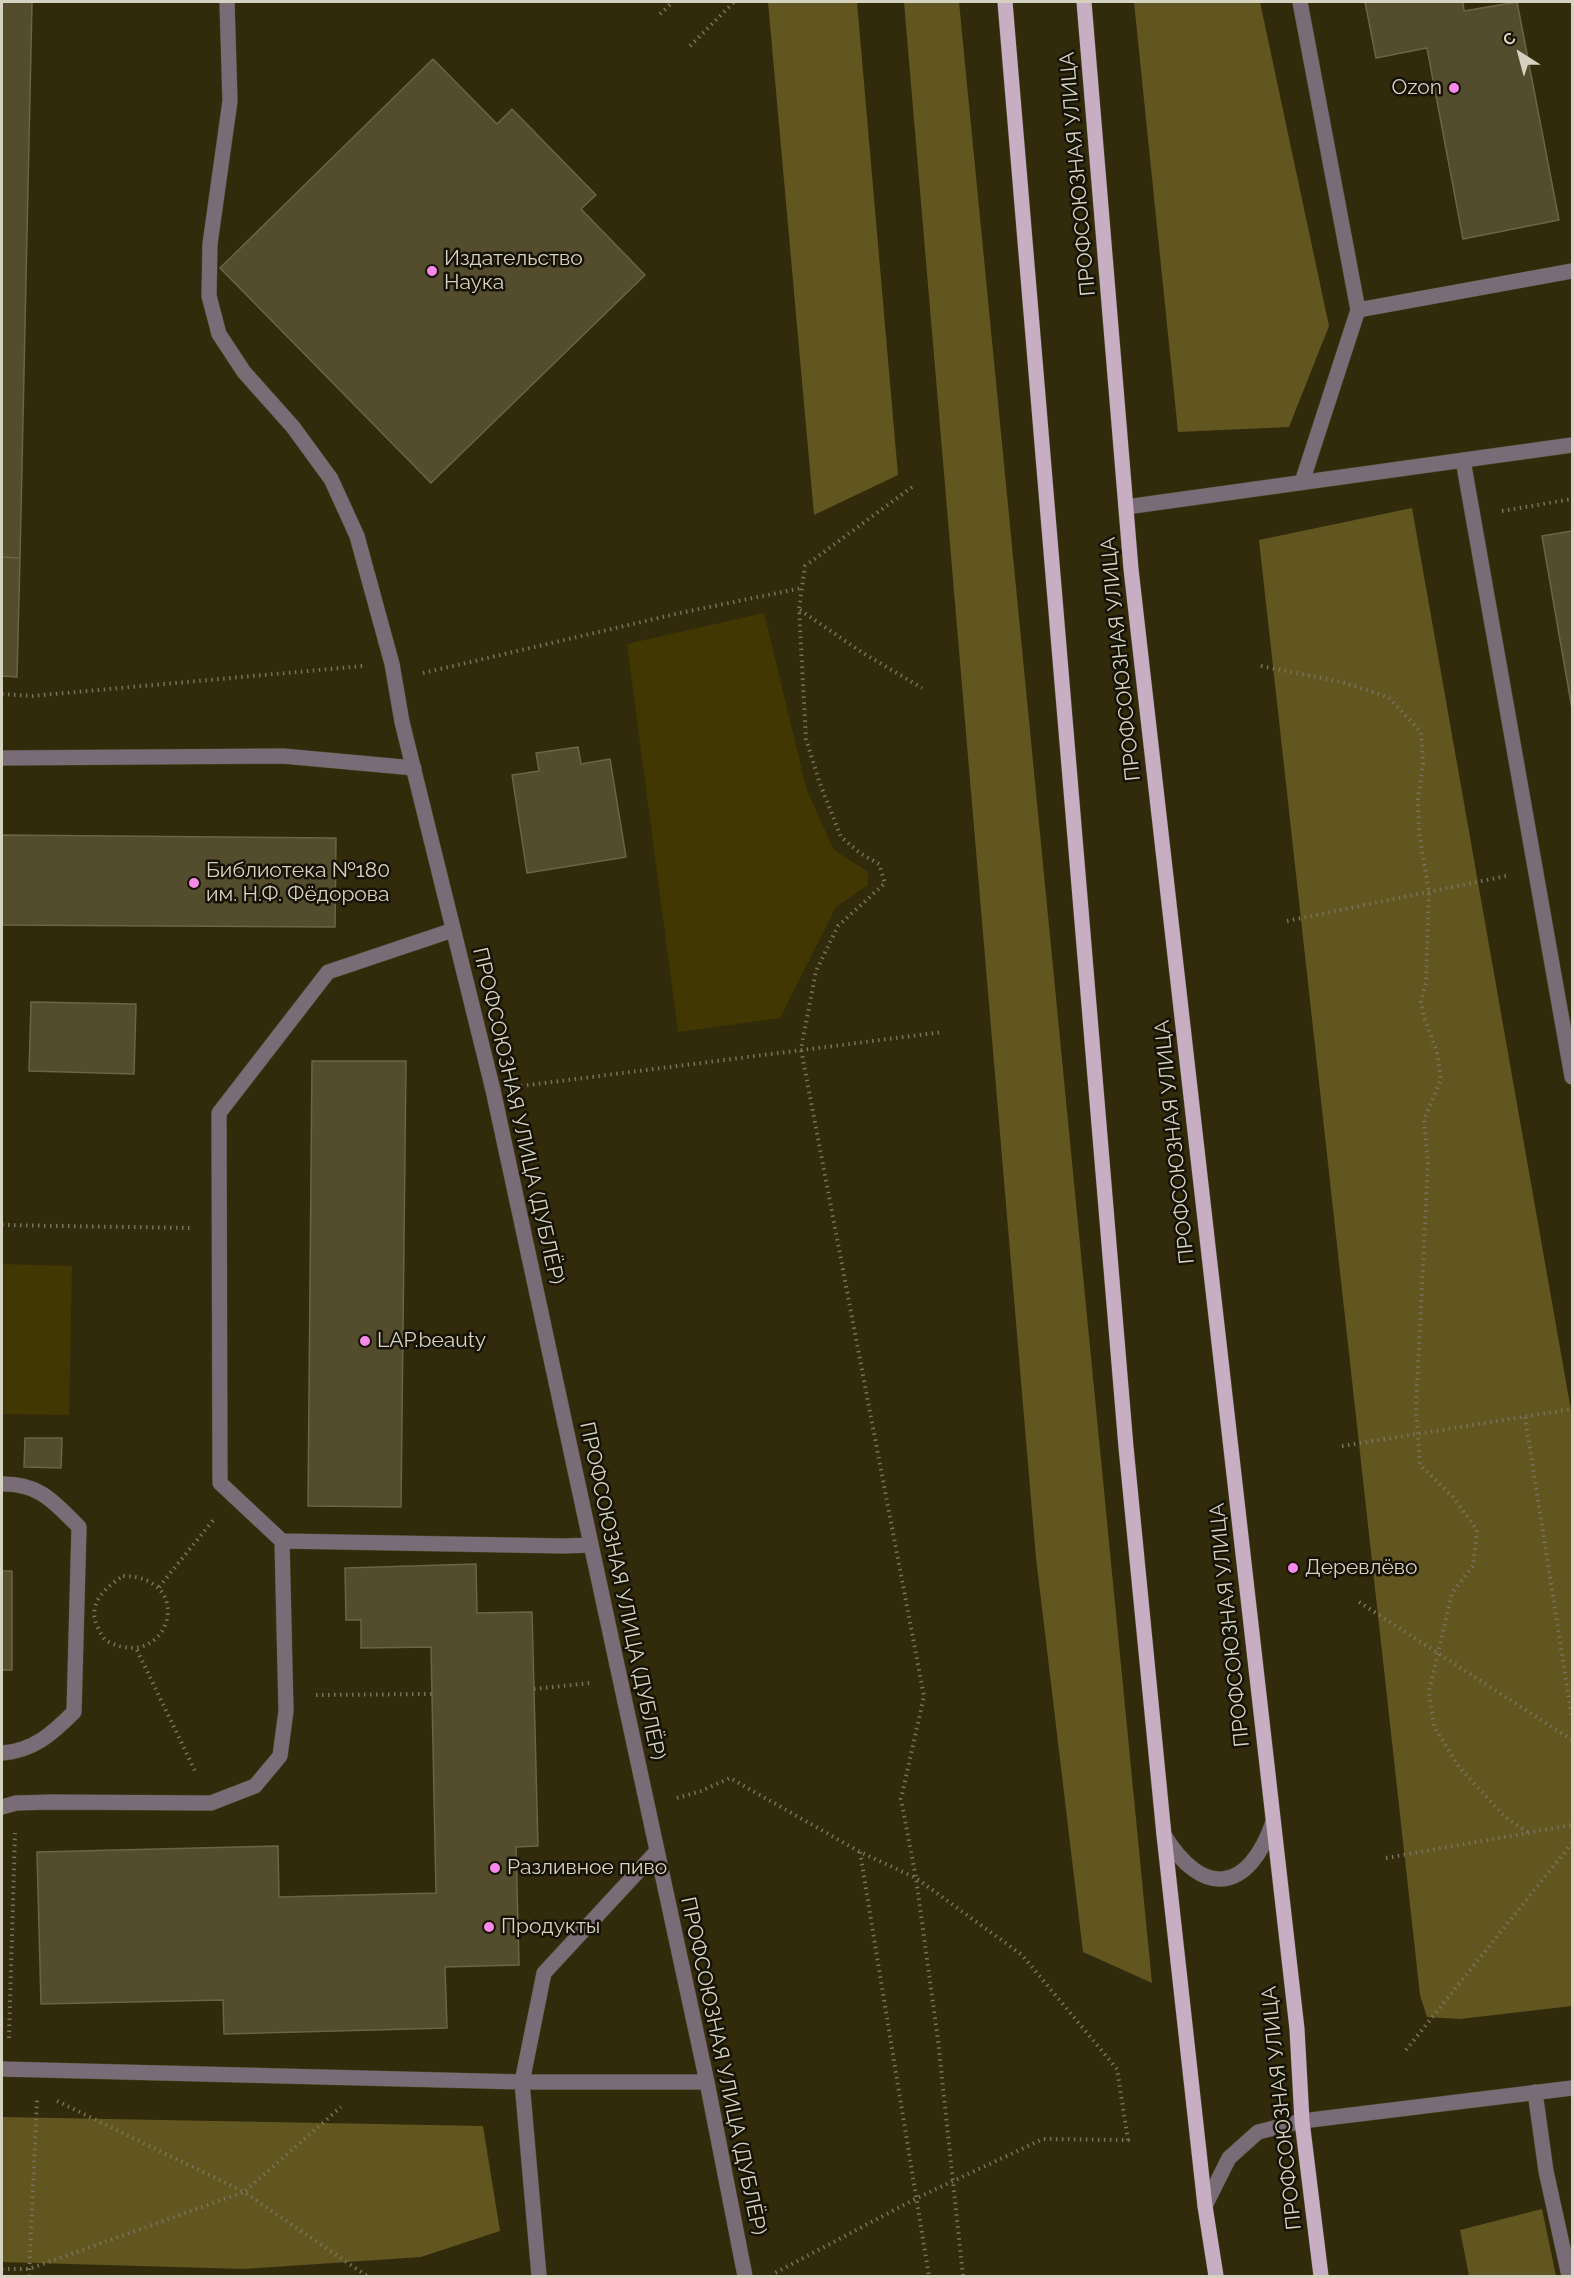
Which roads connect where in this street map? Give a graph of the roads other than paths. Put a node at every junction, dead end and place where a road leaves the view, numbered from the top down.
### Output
1 (227, 2) edge
2 (1005, 2) edge
3 (1084, 2) edge
4 (1300, 2) edge
5 (1572, 271) edge
6 (1358, 310) junction
7 (1572, 445) edge
8 (1463, 460) junction
9 (1302, 482) junction
10 (1126, 507) junction
11 (2, 758) edge
12 (414, 768) junction
13 (453, 930) junction
14 (1572, 1077) edge
15 (2, 1484) edge
16 (282, 1541) junction
17 (591, 1545) junction
18 (2, 1753) edge
19 (9, 1805) edge
20 (1273, 1822) junction
21 (1164, 1836) junction
22 (657, 1851) junction
23 (2, 2069) edge
24 (522, 2082) junction
25 (707, 2082) junction
26 (1572, 2088) edge
27 (1535, 2092) junction
28 (1302, 2121) junction
29 (1205, 2206) junction
30 (539, 2277) edge
31 (745, 2277) edge
32 (1216, 2277) edge
33 (1321, 2277) edge
34 (1569, 2277) edge

1 - 12 street, ПРОФСОЮЗНАЯ УЛИЦА (ДУБЛЁР)
2 - 21 main road
3 - 10 main road, ПРОФСОЮЗНАЯ УЛИЦА
4 - 6 street
5 - 6 street
6 - 9 street
7 - 8 street
8 - 9 street
8 - 14 street
9 - 10 street
10 - 20 main road, ПРОФСОЮЗНАЯ УЛИЦА
11 - 12 street
12 - 13 street, ПРОФСОЮЗНАЯ УЛИЦА (ДУБЛЁР)
13 - 16 street
13 - 17 street, ПРОФСОЮЗНАЯ УЛИЦА (ДУБЛЁР)
15 - 18 street
16 - 17 street
16 - 19 street
17 - 22 street, ПРОФСОЮЗНАЯ УЛИЦА (ДУБЛЁР)
20 - 21 street
20 - 28 main road, ПРОФСОЮЗНАЯ УЛИЦА
21 - 29 main road
22 - 24 street
22 - 25 street, ПРОФСОЮЗНАЯ УЛИЦА (ДУБЛЁР)
23 - 24 street
24 - 25 street
24 - 30 street
25 - 31 street, ПРОФСОЮЗНАЯ УЛИЦА (ДУБЛЁР)
26 - 27 street
27 - 28 street
27 - 34 street
28 - 29 street
28 - 33 main road, ПРОФСОЮЗНАЯ УЛИЦА
29 - 32 main road

